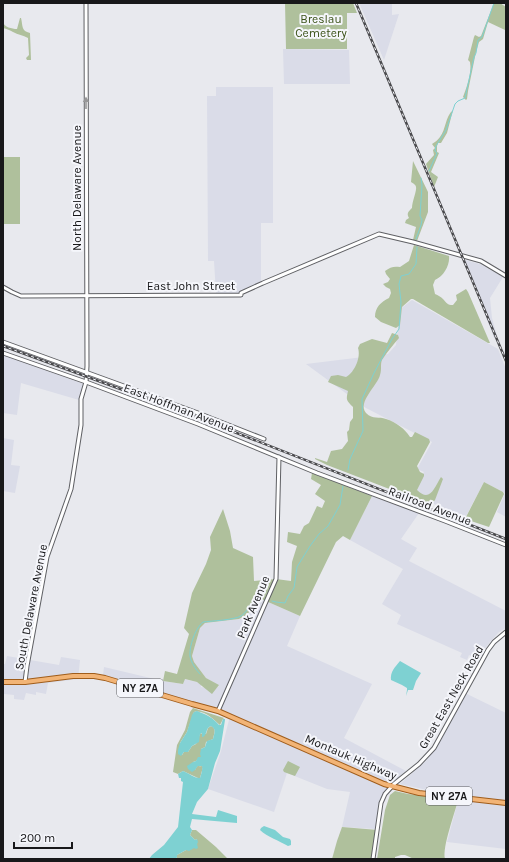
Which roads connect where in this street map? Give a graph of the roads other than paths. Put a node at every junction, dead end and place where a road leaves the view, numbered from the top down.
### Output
1 (86, 3) edge
2 (506, 276) edge
3 (3, 287) edge
4 (87, 296) junction
5 (3, 342) edge
6 (3, 353) edge
7 (87, 373) junction
8 (86, 382) junction
9 (264, 439) dead end
10 (279, 457) junction
11 (347, 484) joint
12 (506, 545) edge
13 (506, 632) edge
14 (3, 682) edge
15 (25, 682) junction
16 (218, 711) junction
17 (392, 786) junction
18 (506, 803) edge
19 (373, 859) edge

4 -> 1 street, North Delaware Avenue
2 - 4 street, East John Street
3 - 4 street, East John Street
4 - 7 street, North Delaware Avenue
5 - 7 street, East Hoffman Avenue
6 - 8 street, East Hoffman Avenue
7 - 8 street, South Delaware Avenue
7 - 9 street, East Hoffman Avenue
8 - 10 street, East Hoffman Avenue
8 - 15 street, South Delaware Avenue
10 - 11 street, East Hoffman Avenue
10 - 16 street, Park Avenue
11 - 12 street, Railroad Avenue
13 - 17 street, Great East Neck Road
14 - 15 main road, NY 27A
15 - 16 main road, NY 27A
16 - 17 main road, Montauk Highway / NY 27A
17 - 18 main road, Montauk Highway / NY 27A
17 - 19 street, Great East Neck Road

